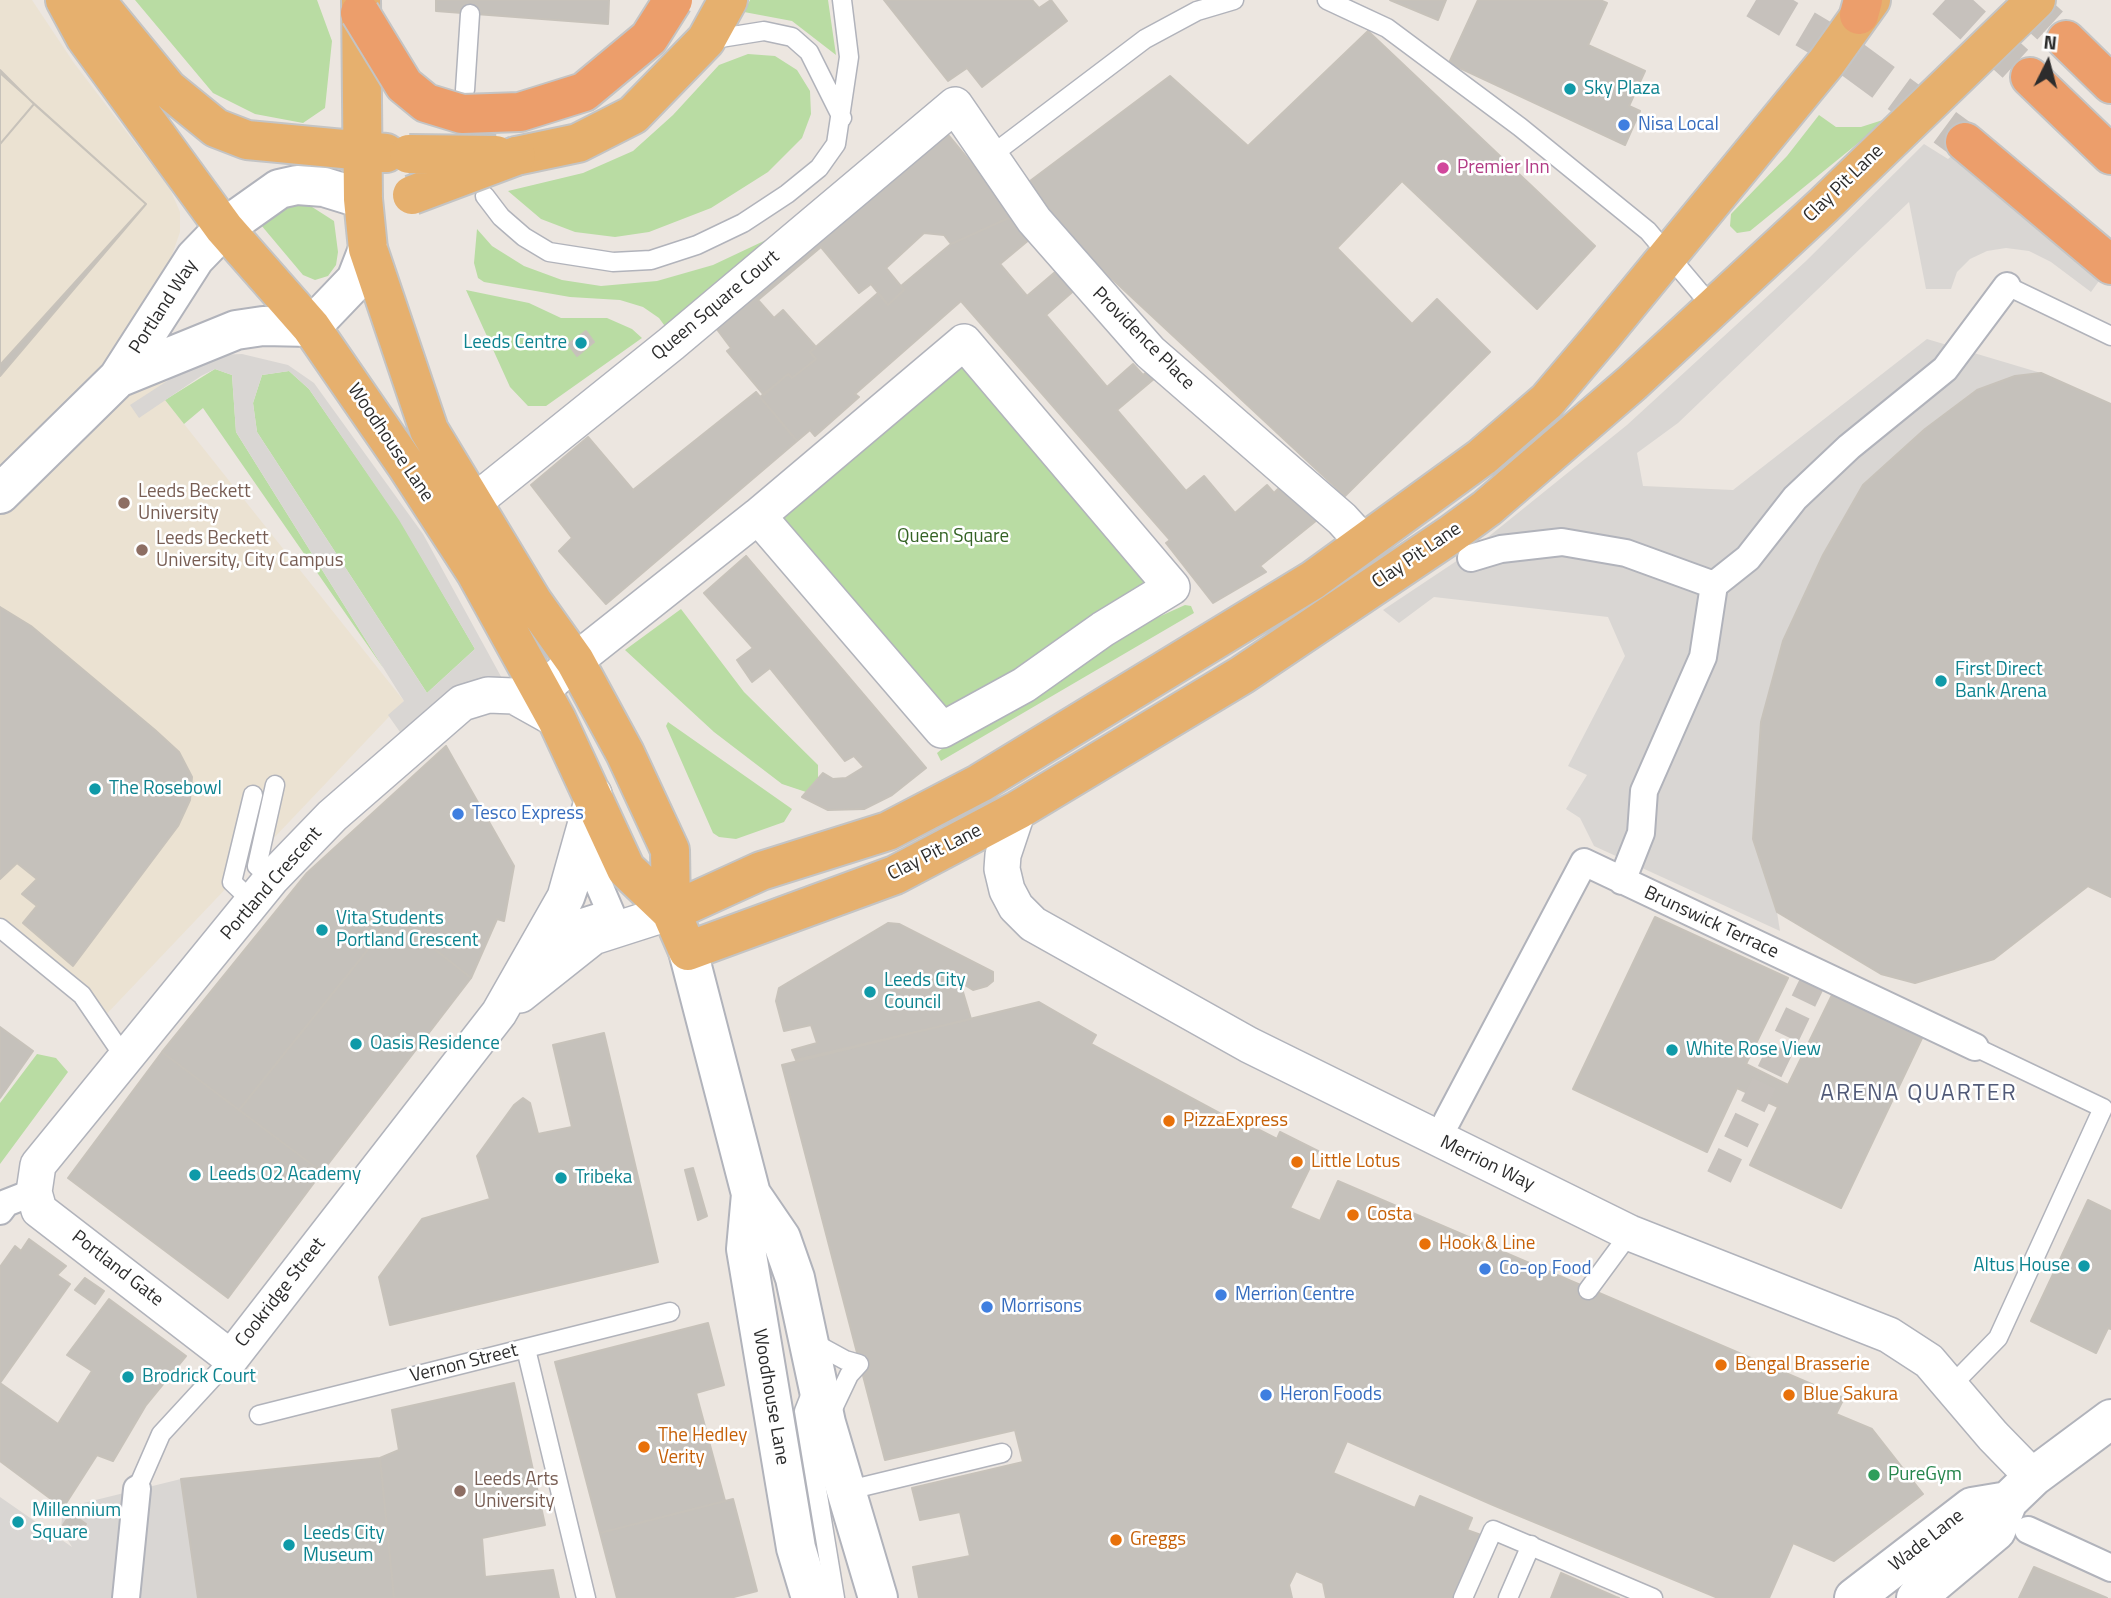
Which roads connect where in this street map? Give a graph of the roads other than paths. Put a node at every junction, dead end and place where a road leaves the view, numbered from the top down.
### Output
1 (65, 0) edge
2 (95, 0) edge
3 (673, 0) edge
4 (728, 0) edge
5 (842, 0) edge
6 (1234, 0) edge
7 (1326, 0) edge
8 (2036, 0) edge
9 (357, 4) edge
10 (1864, 5) edge
11 (470, 14) dead end
12 (706, 40) junction
13 (2066, 40) tunnel mouth
14 (2030, 77) tunnel mouth
15 (2111, 84) edge
16 (465, 90) dead end
17 (955, 105) joint
18 (842, 118) junction
19 (1965, 142) tunnel mouth
20 (363, 151) junction
21 (2111, 155) edge
22 (516, 156) junction
23 (989, 158) junction
24 (485, 196) dead end
25 (366, 224) junction
26 (224, 228) junction
27 (1667, 255) junction
28 (2111, 265) edge
29 (2007, 286) joint
30 (1713, 308) junction
31 (311, 327) junction
32 (2111, 336) edge
33 (117, 378) junction
34 (0, 494) edge
35 (473, 503) junction
36 (758, 516) junction
37 (1363, 542) junction
38 (1471, 558) dead end
39 (1714, 585) junction
40 (575, 661) junction
41 (543, 705) junction
42 (275, 785) dead end
43 (594, 794) junction
44 (253, 795) dead end
45 (1018, 810) junction
46 (1622, 881) junction
47 (263, 890) junction
48 (671, 912) junction
49 (0, 928) edge
50 (688, 951) junction
51 (499, 1013) junction
52 (1975, 1047) joint
53 (125, 1058) junction
54 (2107, 1106) edge
55 (1447, 1121) dead end
56 (36, 1178) junction
57 (751, 1194) junction
58 (0, 1211) edge
59 (1630, 1233) junction
60 (1588, 1290) dead end
61 (670, 1312) dead end
62 (809, 1340) junction
63 (526, 1349) junction
64 (231, 1358) junction
65 (816, 1380) junction
66 (1952, 1385) junction
67 (259, 1415) dead end
68 (2111, 1419) edge
69 (826, 1423) junction
70 (1002, 1452) dead end
71 (138, 1489) joint
72 (845, 1491) junction
73 (2023, 1503) junction
74 (1531, 1545) junction
75 (2111, 1568) edge
76 (126, 1598) edge
77 (586, 1598) edge
78 (811, 1598) edge
79 (835, 1598) edge
80 (878, 1598) edge
81 (1463, 1598) edge
82 (1508, 1598) edge
83 (1653, 1598) edge
84 (1854, 1598) edge
85 (1916, 1598) edge

1 - 26 highway, Woodhouse Lane
2 - 20 highway
3 - 9 highway, bridge
4 - 12 highway
5 - 18 lane
6 - 23 lane
7 - 27 lane
8 - 30 highway, Clay Pit Lane
9 - 20 highway, Woodhouse Lane
10 - 27 highway, Clay Pit Lane
11 - 16 lane
12 - 18 lane
12 - 22 highway
13 - 15 highway
14 - 21 highway
17 - 23 street, Providence Place
17 - 35 street, Queen Square Court
18 - 24 lane
19 - 28 highway
20 - 22 highway, bridge
20 - 25 highway, Woodhouse Lane
22 - 25 highway, bridge
23 - 37 street, Providence Place
25 - 26 street, Portland Way
25 - 31 street
25 - 35 highway, Woodhouse Lane
26 - 31 highway, Woodhouse Lane
26 - 33 street, Portland Way
27 - 30 lane
27 - 37 highway, Clay Pit Lane
29 - 32 lane
29 - 39 street
30 - 45 highway, Clay Pit Lane
31 - 33 street, Portland Way
31 - 41 highway, Woodhouse Lane
33 - 34 street, Portland Way
35 - 40 highway, Woodhouse Lane
36 - 36 street
36 - 40 street
37 - 48 highway, Clay Pit Lane
38 - 39 street
39 - 46 street
40 - 41 street
40 - 48 highway, Woodhouse Lane
41 - 43 highway, Woodhouse Lane
41 - 47 street, Portland Crescent
42 - 47 lane
43 - 48 highway, Woodhouse Lane
43 - 51 street, Cookridge Street
44 - 47 lane
45 - 50 highway, Clay Pit Lane
45 - 59 street, Merrion Way
46 - 52 street, Brunswick Terrace
46 - 55 street, Brunswick Terrace
47 - 53 street, Portland Crescent
48 - 50 highway, Woodhouse Lane
48 - 51 street, Cookridge Street
49 - 53 lane
50 - 57 street, Woodhouse Lane
51 - 64 street, Cookridge Street
52 - 54 lane, Brunswick Terrace
53 - 56 street, Portland Crescent
54 - 66 lane
56 - 58 street, Portland Crescent
56 - 64 street, Portland Gate
57 - 62 street, Woodhouse Lane
57 - 78 street, Woodhouse Lane
59 - 60 lane
59 - 66 street, Merrion Way
61 - 63 lane, Vernon Street
62 - 65 street, Woodhouse Lane
62 - 69 lane
63 - 67 lane, Vernon Street
63 - 77 lane
64 - 71 lane, Cookridge Street
65 - 69 street, Woodhouse Lane
65 - 79 lane, Woodhouse Lane
66 - 73 street, Merrion Way
68 - 73 street, Wade Lane
69 - 72 street, Woodhouse Lane
70 - 72 lane
71 - 76 street, Cookridge Street
72 - 80 street, Woodhouse Lane
73 - 75 street
73 - 84 street, Wade Lane
73 - 85 street, Wade Lane
74 - 81 lane
74 - 82 lane
74 - 83 lane

